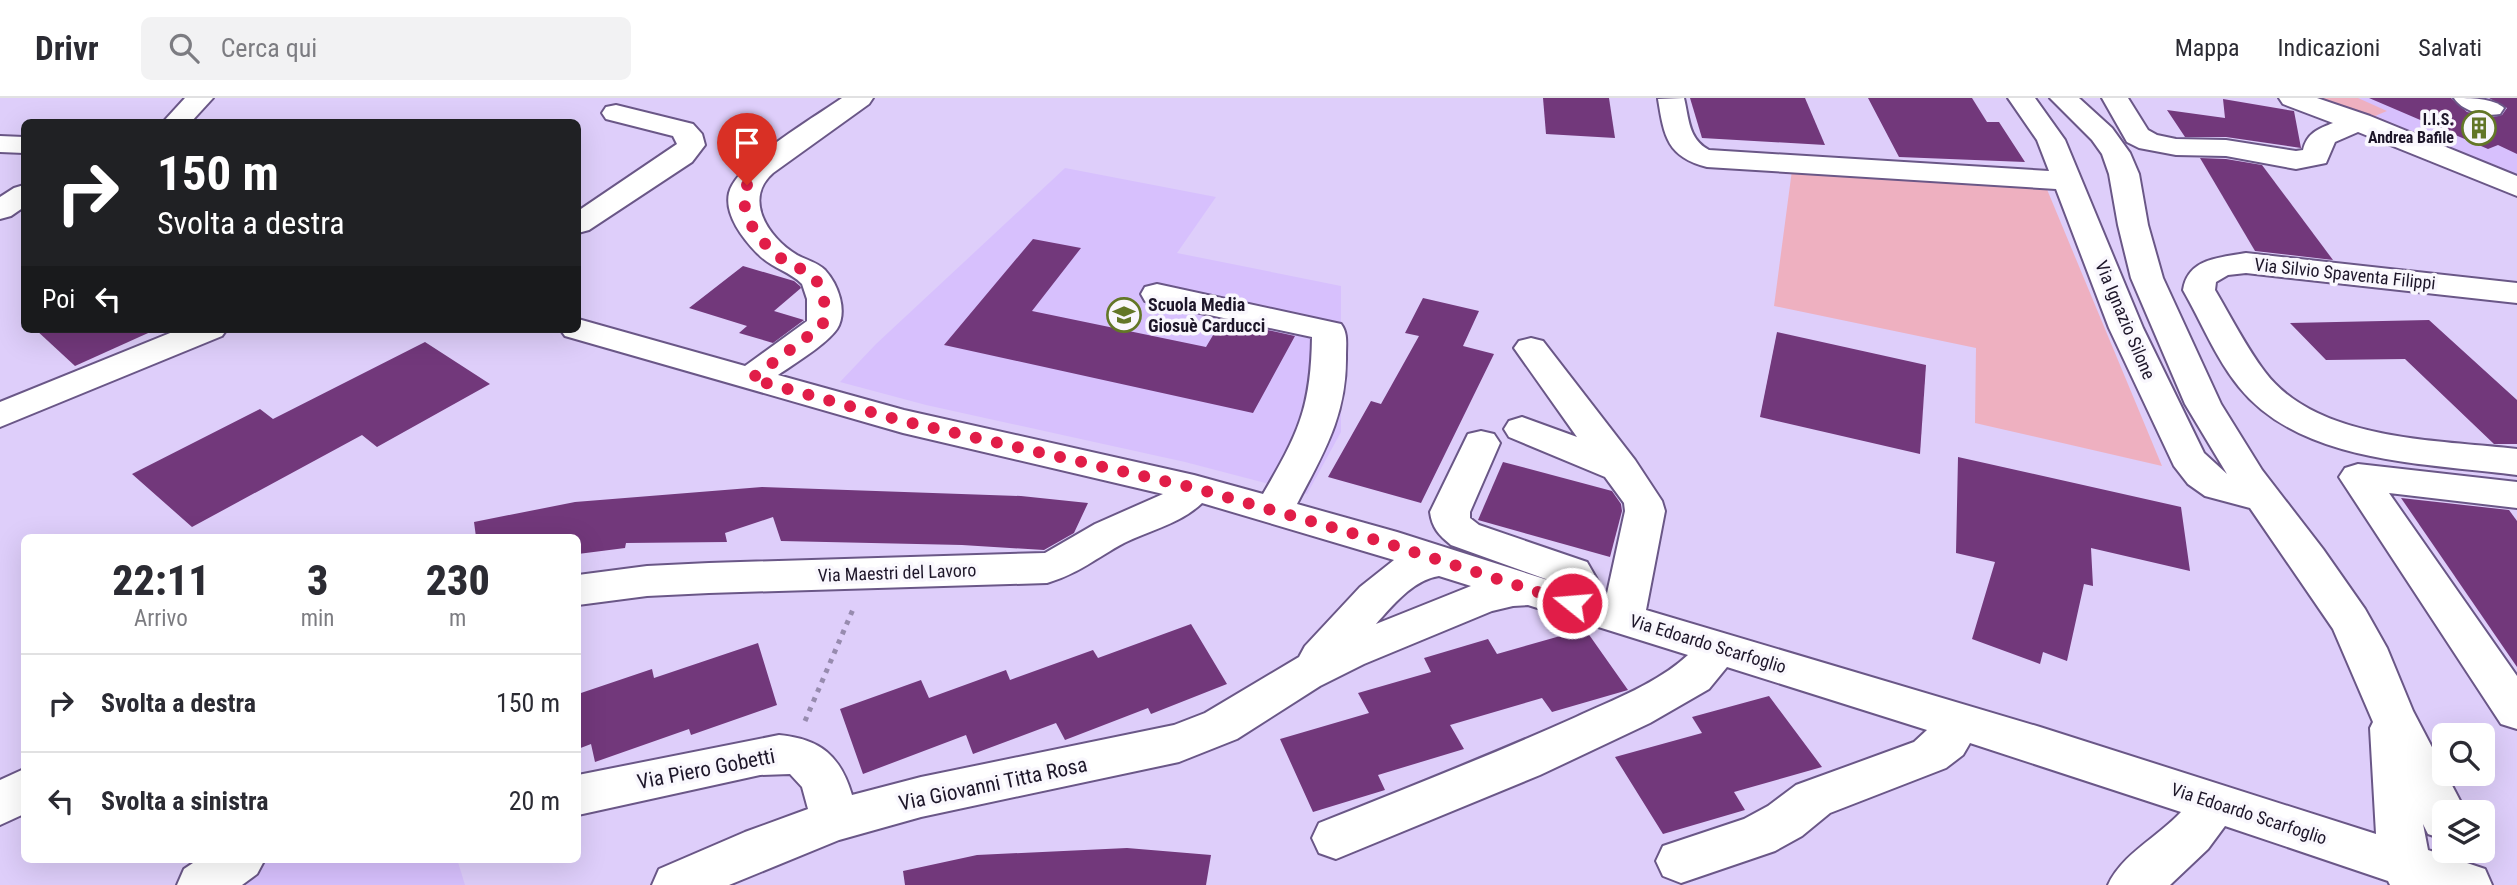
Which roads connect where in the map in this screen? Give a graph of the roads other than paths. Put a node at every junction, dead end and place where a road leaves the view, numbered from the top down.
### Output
1 (200, 98) edge
2 (860, 98) edge
3 (2063, 98) edge
4 (2115, 98) edge
5 (2292, 98) edge
6 (1671, 99) edge
7 (2024, 100) edge
8 (616, 113) dead end
9 (179, 119) edge
10 (2360, 122) junction
11 (0, 144) edge
12 (21, 145) edge
13 (2069, 181) junction
14 (0, 183) edge
15 (21, 186) edge
16 (2517, 187) edge
17 (21, 196) edge
18 (0, 210) edge
19 (581, 222) edge
20 (2517, 293) edge
21 (1157, 295) dead end
22 (581, 330) edge
23 (200, 333) edge
24 (1531, 348) dead end
25 (751, 379) junction
26 (0, 415) edge
27 (1522, 429) dead end
28 (1481, 443) dead end
29 (2517, 462) edge
30 (1622, 470) junction
31 (1195, 488) junction
32 (2517, 495) edge
33 (2261, 496) junction
34 (1273, 510) junction
35 (1383, 542) junction
36 (1452, 564) junction
37 (1386, 587) junction
38 (581, 590) edge
39 (1528, 590) junction
40 (1572, 603) junction
41 (1436, 617) junction
42 (1623, 618) junction
43 (1714, 645) junction
44 (1304, 674) junction
45 (2517, 711) edge
46 (2391, 712) junction
47 (1952, 719) junction
48 (21, 791) edge
49 (581, 794) edge
50 (2435, 800) edge
51 (2210, 802) junction
52 (0, 805) edge
53 (835, 820) junction
54 (1336, 838) dead end
55 (1681, 861) dead end
56 (234, 863) edge
57 (2461, 863) edge
58 (2411, 875) edge
59 (202, 885) edge
60 (677, 885) edge
61 (2133, 885) edge
62 (2468, 885) edge

1 - 9 street
2 - 25 street
3 - 33 street, Via Ignazio Silone
4 - 10 street
5 - 10 street
6 - 13 street
7 - 13 street, Via Ignazio Silone
8 - 19 street
10 - 16 street
11 - 12 street
13 - 33 street, Via Ignazio Silone
14 - 15 street
17 - 18 street
20 - 29 street, Via Silvio Spaventa Filippi
21 - 34 street
22 - 25 street, Via Edoardo Scarfoglio
23 - 26 street
24 - 30 street
25 - 31 street, Via Edoardo Scarfoglio
27 - 30 street
28 - 40 street
30 - 42 street
31 - 34 street, Via Edoardo Scarfoglio
31 - 38 street, Via Maestri del Lavoro
32 - 45 street
33 - 46 street, Via Ignazio Silone
34 - 35 street, Via Edoardo Scarfoglio
35 - 36 street, Via Edoardo Scarfoglio
35 - 37 street
36 - 37 street, Via Giovanni Titta Rosa
36 - 39 street, Via Edoardo Scarfoglio
36 - 41 street, Via Giovanni Titta Rosa
37 - 44 street, Via Giovanni Titta Rosa
39 - 40 street, Via Edoardo Scarfoglio
39 - 41 street, Via Giovanni Titta Rosa
40 - 42 street, Via Edoardo Scarfoglio
41 - 44 street, Via Giovanni Titta Rosa
42 - 43 street, Via Edoardo Scarfoglio
43 - 47 street, Via Edoardo Scarfoglio
43 - 54 street
44 - 53 street, Via Giovanni Titta Rosa
46 - 50 street, Via Ignazio Silone
46 - 58 street, Via Ignazio Silone
47 - 51 street, Via Edoardo Scarfoglio
47 - 55 street
48 - 52 street
49 - 53 street, Via Piero Gobetti
51 - 58 street, Via Edoardo Scarfoglio
51 - 61 street
53 - 60 street, Via Giovanni Titta Rosa
56 - 59 street
57 - 62 street
58 - 62 street, Via Edoardo Scarfoglio

